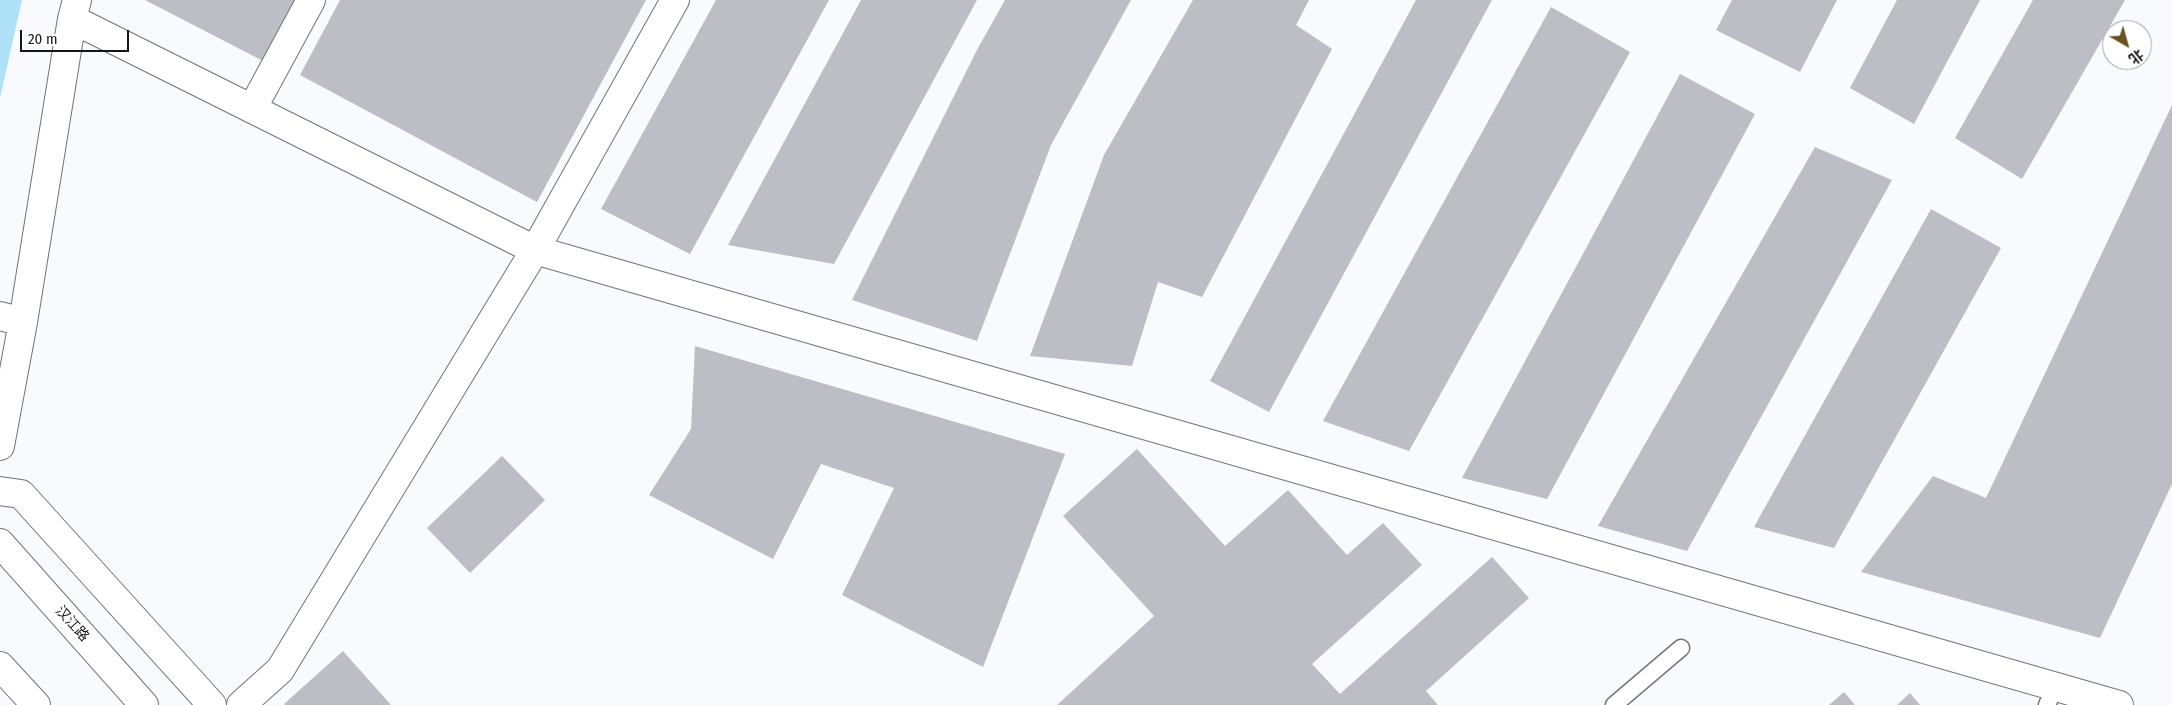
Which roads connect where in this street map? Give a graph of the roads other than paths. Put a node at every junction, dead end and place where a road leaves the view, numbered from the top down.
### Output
1 (311, 0) edge
2 (675, 0) edge
3 (74, 10) edge
4 (252, 110) junction
5 (535, 250) junction
6 (11, 319) edge
7 (0, 446) edge
8 (0, 491) edge
9 (0, 543) edge
10 (1681, 648) dead end
11 (0, 666) edge
12 (2051, 696) edge
13 (36, 705) edge
14 (144, 705) edge
15 (212, 705) edge
16 (241, 705) edge
17 (1614, 705) edge
18 (2119, 705) edge

1 - 4 street
2 - 5 street
3 - 4 street
3 - 6 street
4 - 5 street
5 - 12 street
5 - 16 street
6 - 7 street
8 - 15 street
9 - 14 street, 汉江路
10 - 17 lane
11 - 13 street
12 - 18 street

